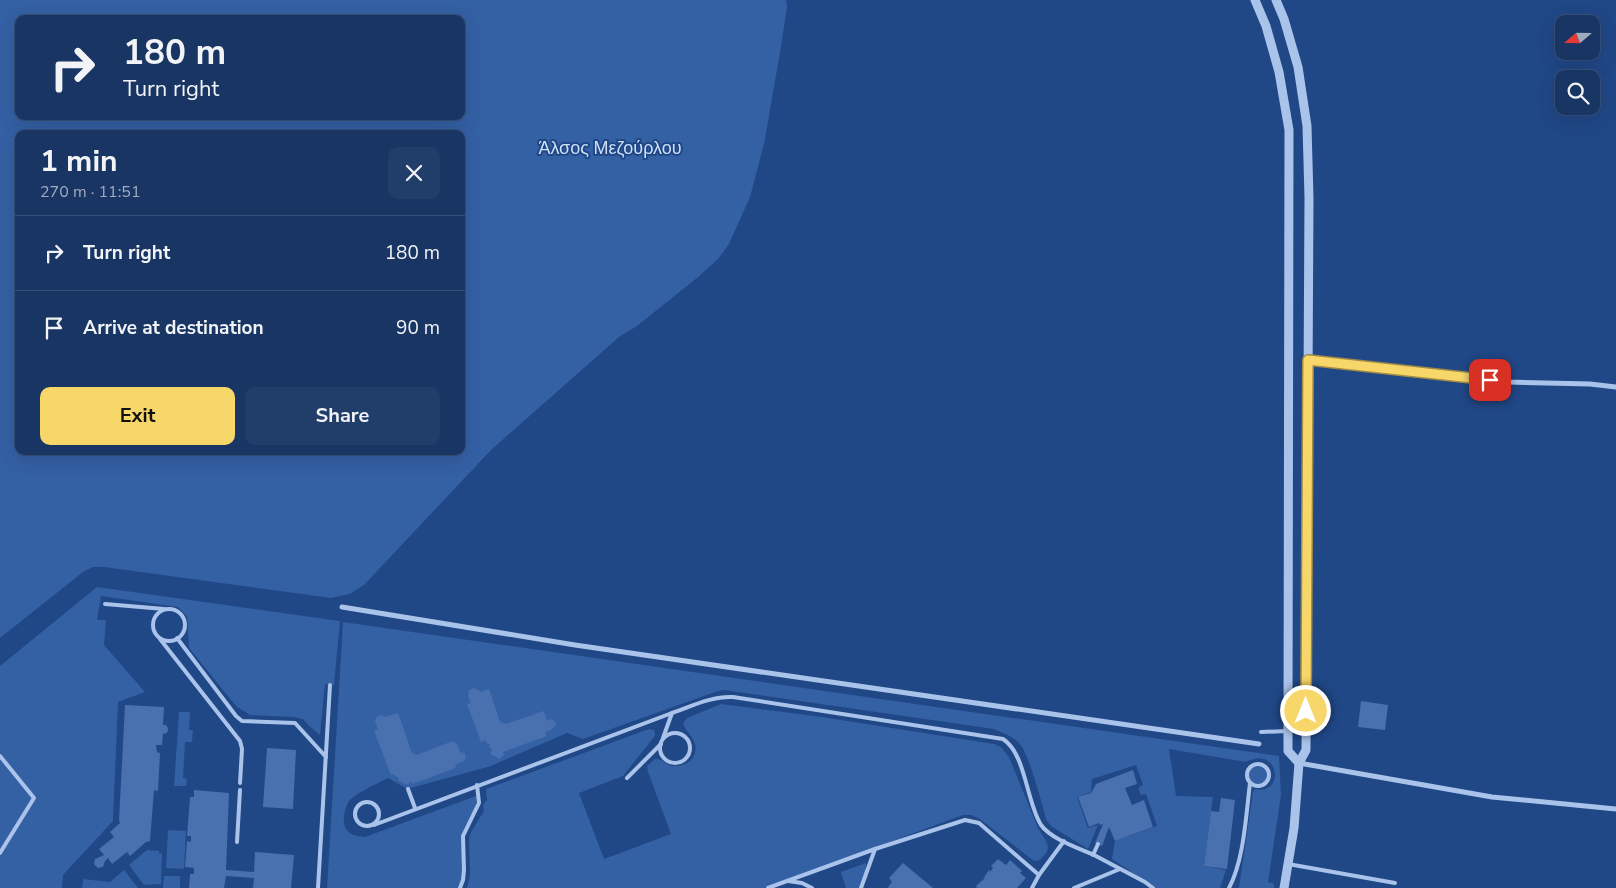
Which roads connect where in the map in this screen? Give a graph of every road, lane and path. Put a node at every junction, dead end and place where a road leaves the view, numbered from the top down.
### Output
1 (1256, 0) edge
2 (1276, 0) edge
3 (1308, 360) junction
4 (1616, 387) edge
5 (105, 604) dead end
6 (342, 606) dead end
7 (164, 609) junction
8 (177, 638) junction
9 (160, 639) junction
10 (330, 685) dead end
11 (672, 713) junction
12 (1261, 732) dead end
13 (1288, 732) junction
14 (661, 744) junction
15 (1260, 744) dead end
16 (0, 756) edge
17 (326, 757) junction
18 (1299, 764) junction
19 (627, 778) dead end
20 (240, 783) dead end
21 (1250, 783) junction
22 (477, 785) junction
23 (408, 789) dead end
24 (240, 790) dead end
25 (415, 808) junction
26 (1616, 809) edge
27 (374, 825) junction
28 (1064, 841) junction
29 (237, 842) dead end
30 (1098, 844) dead end
31 (875, 849) junction
32 (0, 853) edge
33 (1093, 855) junction
34 (1288, 864) junction
35 (1120, 870) junction
36 (1039, 875) junction
37 (786, 881) junction
38 (1395, 883) dead end
39 (318, 888) edge
40 (460, 888) edge
41 (768, 888) edge
42 (812, 888) edge
43 (862, 888) edge
44 (1032, 888) edge
45 (1074, 888) edge
46 (1153, 888) edge
47 (1229, 888) edge
48 (1284, 888) edge

1 - 13 street
2 - 3 street
3 - 4 street
3 - 18 street
5 - 7 lane
6 - 15 street
7 - 8 lane
7 - 9 lane
8 - 9 lane
8 - 17 lane
9 - 20 lane
10 - 17 lane
11 - 14 lane
11 - 22 lane
11 - 28 lane
12 - 13 lane
13 - 18 street
14 - 14 lane
14 - 19 lane
16 - 32 lane
17 - 39 lane
18 - 26 street
18 - 34 street
21 - 21 lane
21 - 47 lane
22 - 25 lane
22 - 40 lane
23 - 25 lane
24 - 29 lane
25 - 27 lane
27 - 27 lane
28 - 33 lane
28 - 36 lane
30 - 33 lane
31 - 36 lane
31 - 37 lane
31 - 43 lane
33 - 35 lane
34 - 38 lane
34 - 48 street
35 - 45 lane
35 - 46 lane
36 - 44 lane
37 - 41 lane
37 - 42 lane

